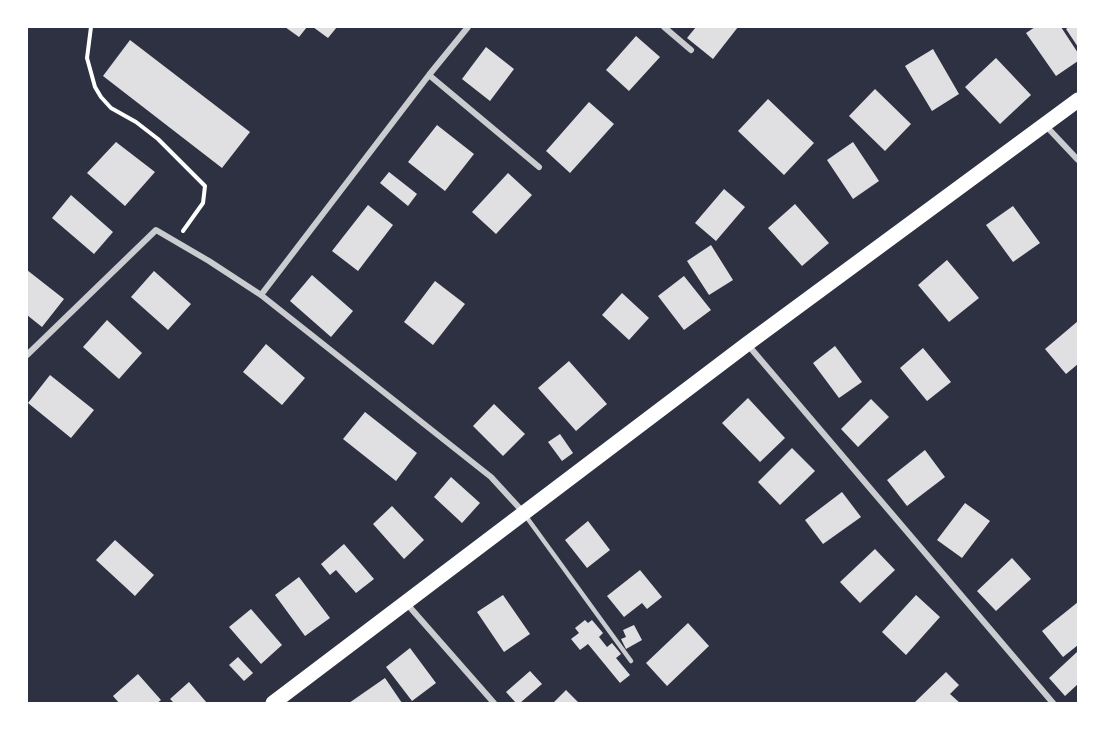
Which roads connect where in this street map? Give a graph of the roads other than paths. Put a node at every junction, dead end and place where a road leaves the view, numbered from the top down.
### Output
1 (468, 27) edge
2 (664, 27) edge
3 (691, 50) dead end
4 (429, 75) junction
5 (1078, 100) edge
6 (1046, 125) junction
7 (1078, 159) edge
8 (539, 167) dead end
9 (261, 295) junction
10 (747, 344) junction
11 (27, 354) edge
12 (524, 513) junction
13 (406, 604) junction
14 (631, 660) dead end
15 (273, 703) edge
16 (494, 703) edge
17 (1053, 703) edge

1 - 4 street
2 - 3 street
4 - 8 street
4 - 9 street
5 - 6 main road
6 - 7 street
6 - 10 main road
9 - 11 street
9 - 12 street
10 - 12 main road
10 - 17 street
12 - 13 main road
12 - 14 lane
13 - 15 main road
13 - 16 street

